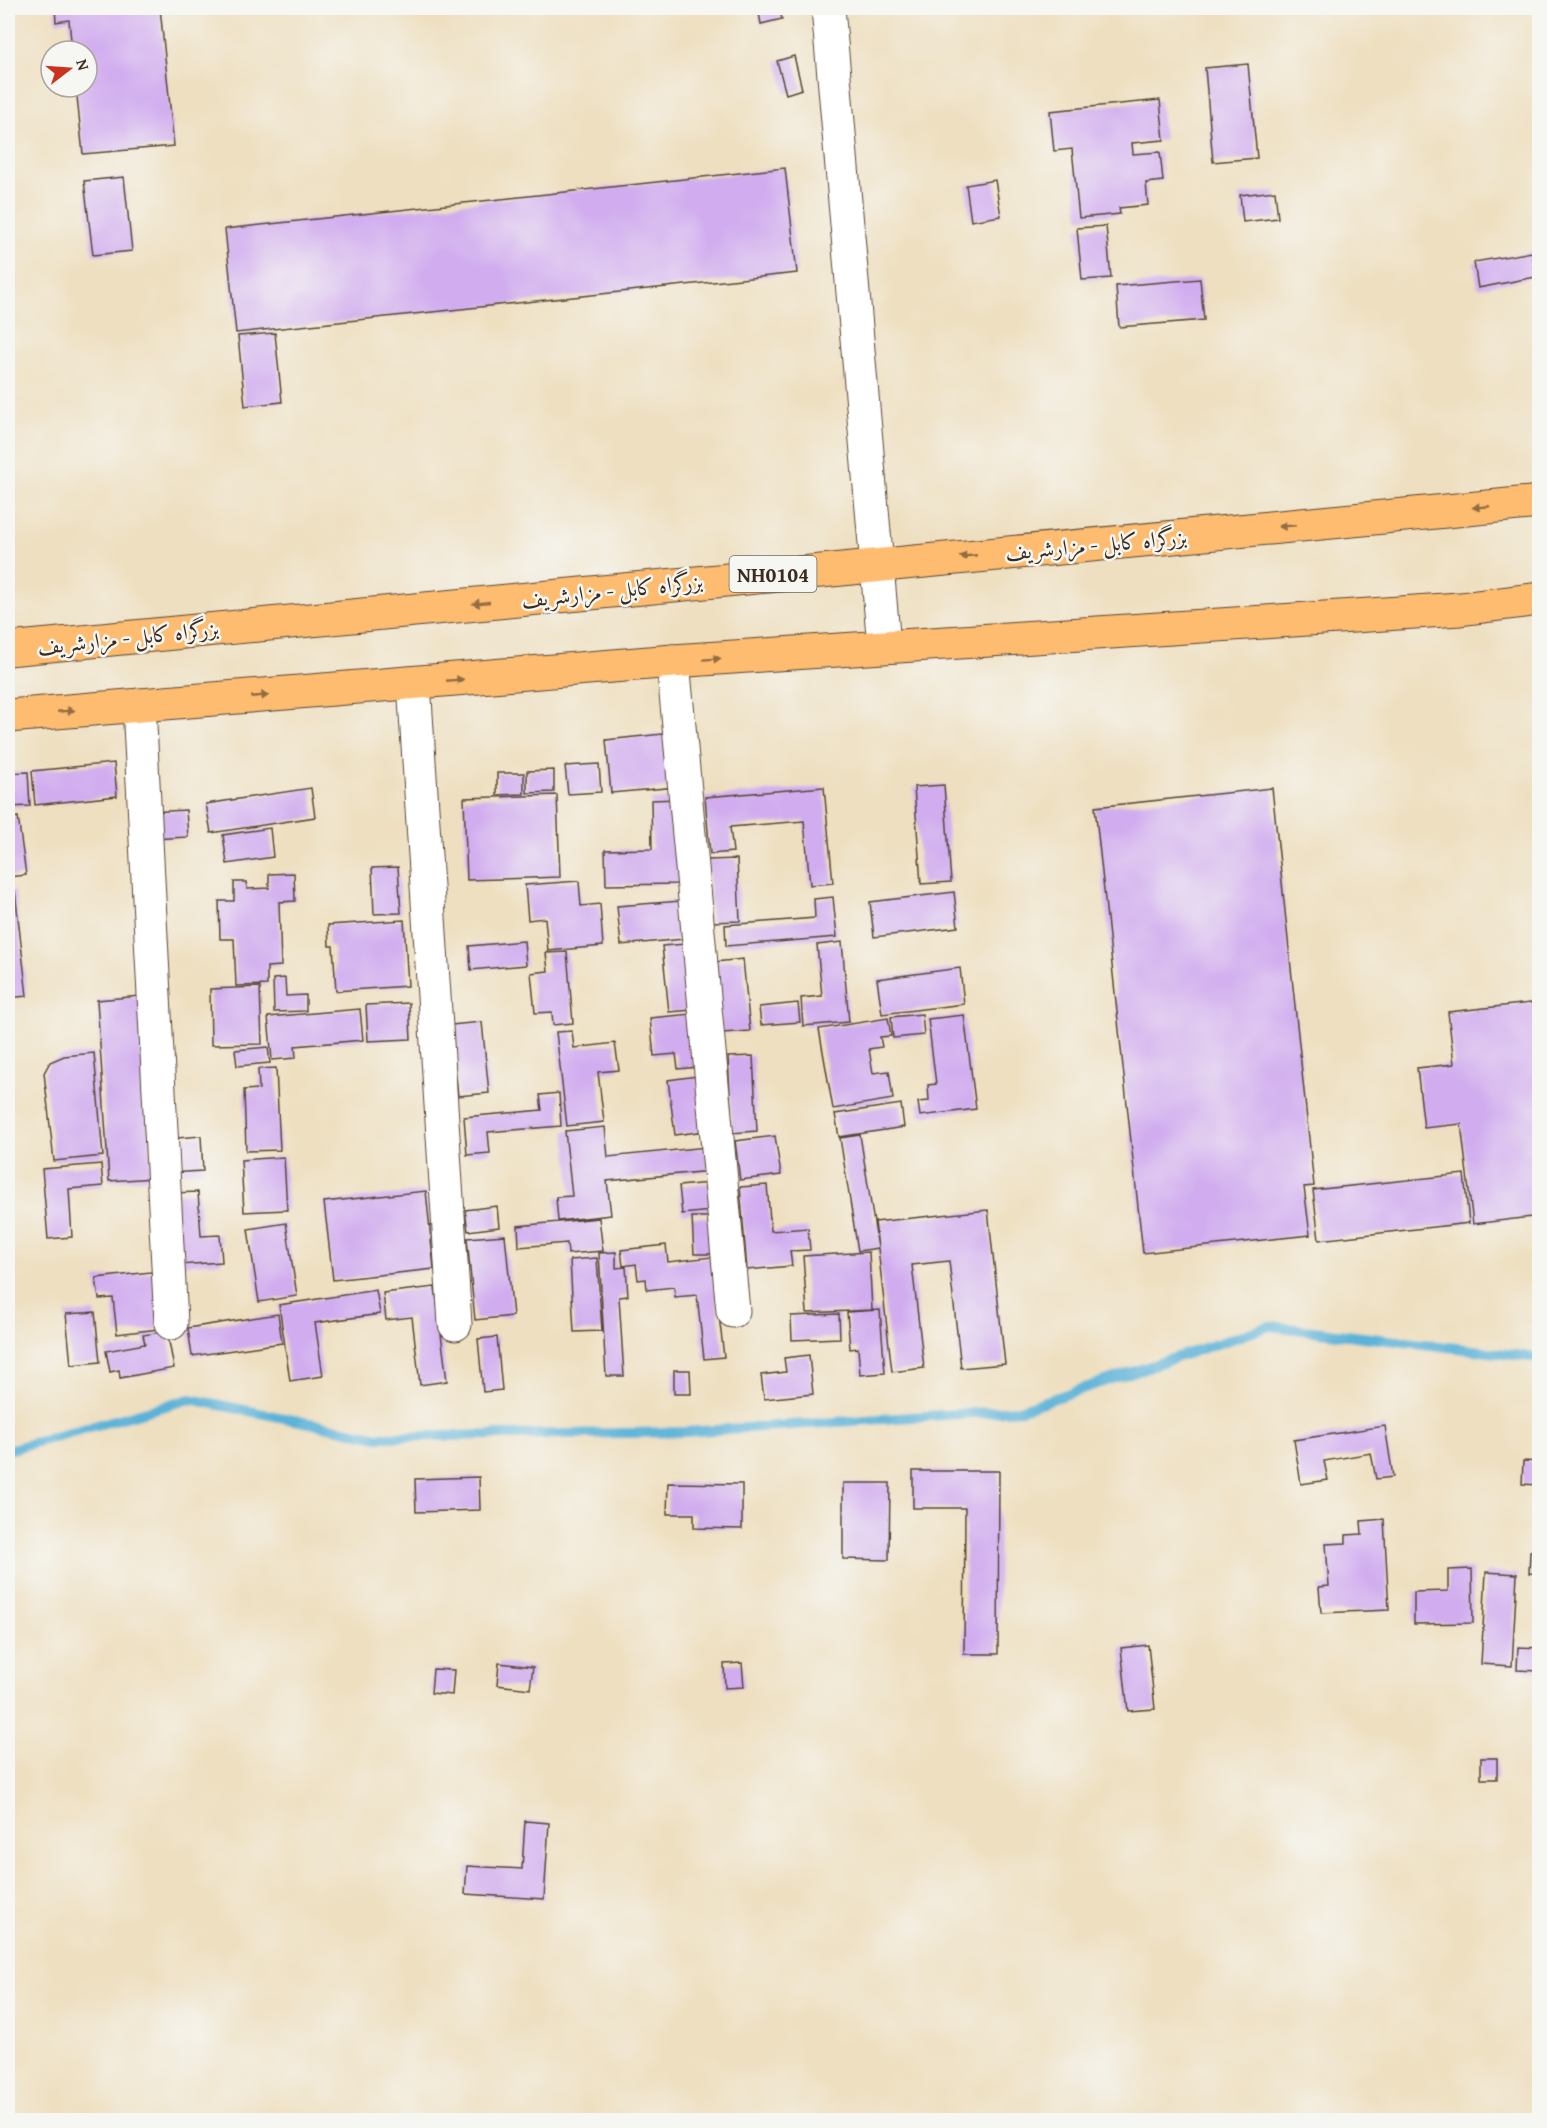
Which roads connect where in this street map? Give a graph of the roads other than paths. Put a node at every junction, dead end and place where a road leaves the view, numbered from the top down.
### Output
1 (828, 8) edge
2 (1539, 502) edge
3 (877, 564) junction
4 (1539, 599) edge
5 (884, 646) junction
6 (8, 649) edge
7 (673, 662) junction
8 (414, 683) junction
9 (139, 705) junction
10 (8, 716) edge
11 (733, 1311) dead end
12 (171, 1323) dead end
13 (455, 1324) dead end

1 - 3 street
2 -> 3 highway, بزرگراه کابل - مزارشریف / NH0104
3 - 5 street
3 -> 6 highway, بزرگراه کابل - مزارشریف / NH0104
4 - 5 highway
7 -> 5 highway
8 -> 7 highway
7 - 11 street
9 -> 8 highway
8 - 13 street
10 -> 9 highway
9 - 12 street

